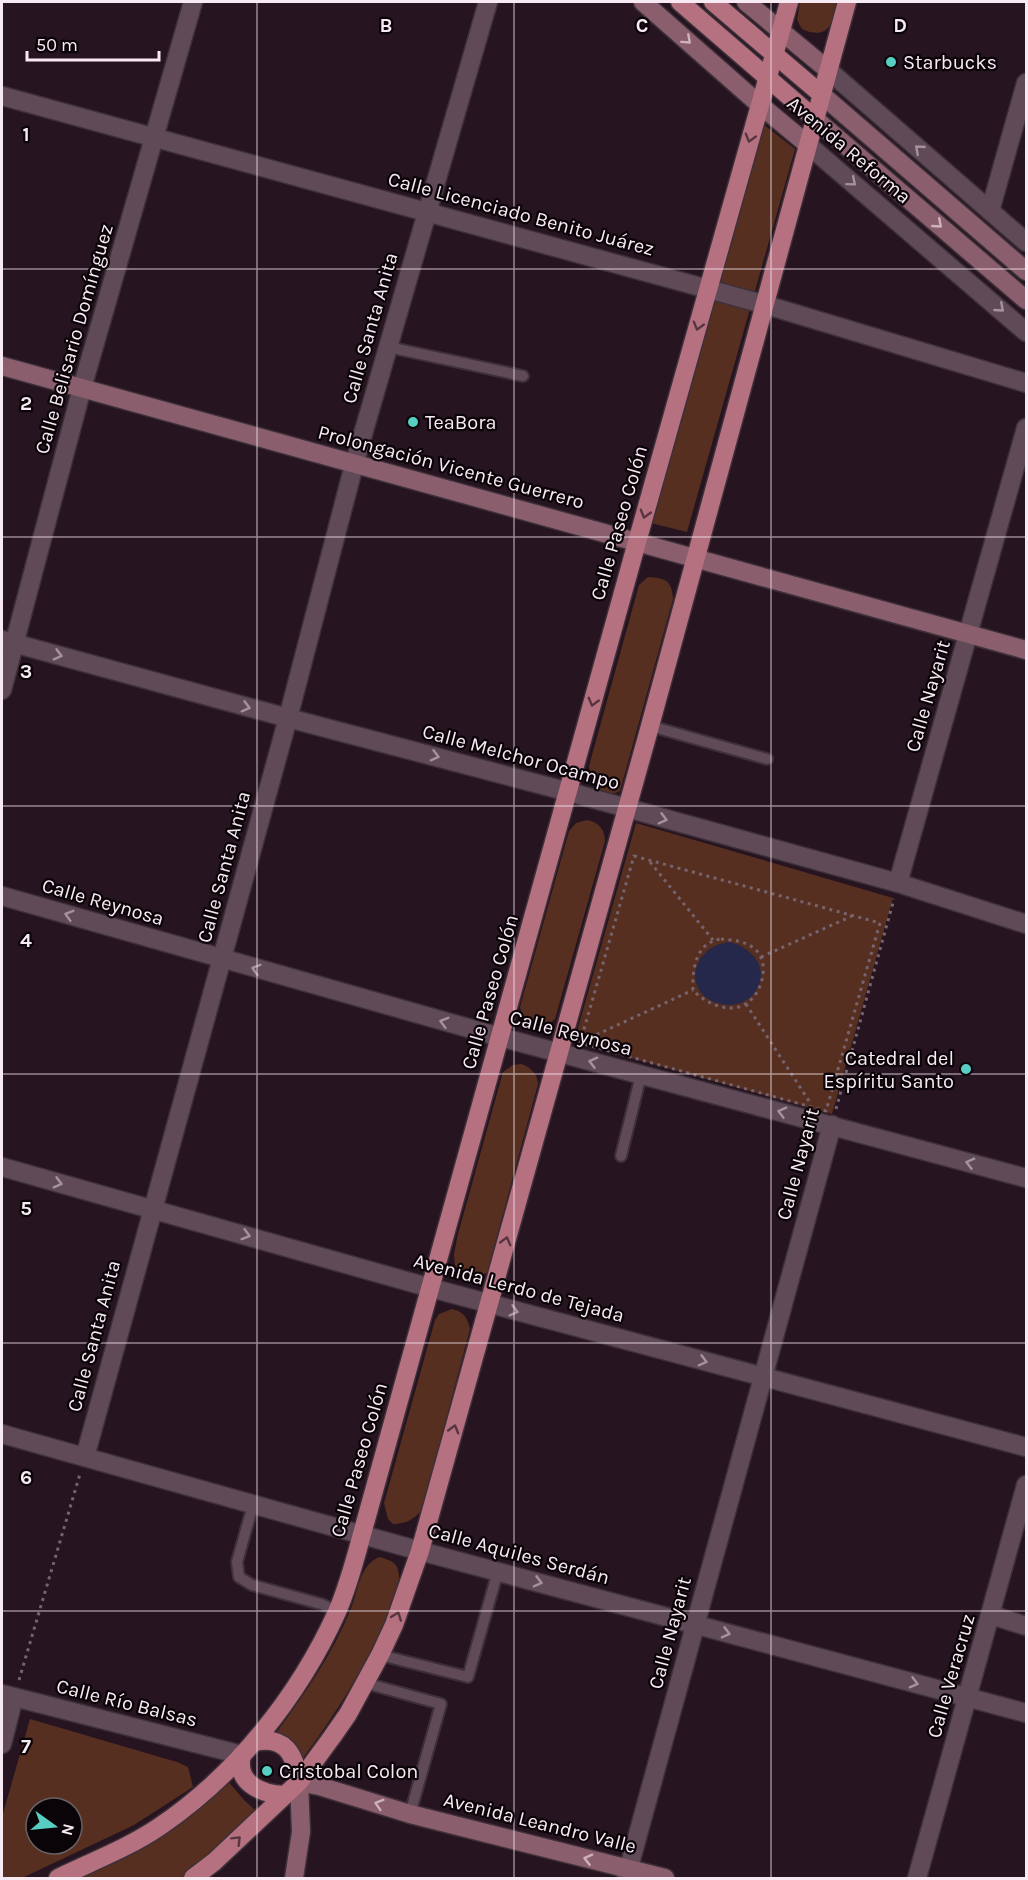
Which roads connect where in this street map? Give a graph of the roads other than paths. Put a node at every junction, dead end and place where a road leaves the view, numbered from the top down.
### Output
1 (192, 2) edge
2 (488, 2) edge
3 (643, 2) edge
4 (680, 2) edge
5 (713, 2) edge
6 (746, 2) edge
7 (789, 2) edge
8 (847, 2) edge
9 (781, 33) junction
10 (775, 55) junction
11 (828, 70) junction
12 (768, 79) junction
13 (1026, 83) edge
14 (821, 94) junction
15 (2, 96) edge
16 (760, 105) junction
17 (814, 118) junction
18 (155, 137) junction
19 (807, 144) junction
20 (990, 211) junction
21 (428, 212) junction
22 (1026, 242) edge
23 (1026, 271) edge
24 (708, 289) junction
25 (1026, 300) edge
26 (764, 304) junction
27 (1026, 332) edge
28 (388, 347) junction
29 (2, 366) edge
30 (523, 376) dead end
31 (1026, 383) edge
32 (82, 388) junction
33 (1026, 428) edge
34 (354, 465) junction
35 (637, 542) junction
36 (695, 558) junction
37 (969, 634) junction
38 (8, 641) edge
39 (1026, 650) edge
40 (2, 690) edge
41 (288, 718) junction
42 (650, 726) junction
43 (767, 759) dead end
44 (569, 792) junction
45 (626, 809) junction
46 (898, 883) junction
47 (2, 896) edge
48 (1026, 924) edge
49 (222, 959) junction
50 (501, 1037) junction
51 (558, 1053) junction
52 (641, 1075) junction
53 (832, 1125) junction
54 (621, 1156) dead end
55 (2, 1167) edge
56 (1026, 1178) edge
57 (152, 1209) junction
58 (430, 1288) junction
59 (489, 1304) junction
60 (763, 1377) junction
61 (2, 1434) edge
62 (1026, 1447) edge
63 (85, 1457) junction
64 (1026, 1485) edge
65 (254, 1505) junction
66 (362, 1534) junction
67 (420, 1551) junction
68 (498, 1571) junction
69 (337, 1611) junction
70 (991, 1615) junction
71 (696, 1625) junction
72 (1026, 1626) edge
73 (380, 1655) junction
74 (365, 1683) junction
75 (8, 1696) edge
76 (968, 1697) junction
77 (1026, 1713) edge
78 (2, 1744) edge
79 (248, 1748) junction
80 (299, 1782) junction
81 (284, 1795) junction
82 (411, 1814) junction
83 (627, 1874) edge
84 (57, 1878) edge
85 (193, 1878) edge
86 (294, 1878) edge
87 (665, 1878) edge
88 (916, 1878) edge

1 - 18 street, Calle Belisario Domínguez
2 - 21 street, Calle Santa Anita
3 -> 16 street, Avenida Reforma
4 - 12 main road, Avenida Reforma
5 - 10 main road, Avenida Reforma
6 - 9 street
7 - 9 main road, Calle Paseo Colón
8 - 11 main road
9 - 10 main road, Calle Paseo Colón
9 - 11 street
10 - 12 main road, Calle Paseo Colón
10 - 14 main road, Avenida Reforma
11 - 14 main road
20 -> 11 street
12 - 16 main road, Calle Paseo Colón
12 - 17 main road, Avenida Reforma
13 - 20 street
14 - 17 main road
14 - 23 street, Avenida Reforma
15 - 18 street, Calle Licenciado Benito Juárez
16 - 19 street, Avenida Reforma
16 -> 24 main road, Calle Paseo Colón
17 - 19 main road
17 -> 25 street, Avenida Reforma
18 - 21 street, Calle Licenciado Benito Juárez
18 - 32 street, Calle Belisario Domínguez
19 - 26 main road
19 -> 27 street, Avenida Reforma
20 - 22 street
21 - 24 street, Calle Licenciado Benito Juárez
21 - 28 street, Calle Santa Anita
24 - 26 street, Calle Licenciado Benito Juárez
24 -> 35 main road, Calle Paseo Colón
26 - 31 street, Calle Licenciado Benito Juárez
26 - 36 main road
28 - 30 lane
28 - 34 street, Calle Santa Anita
29 - 32 street, Prolongación Vicente Guerrero
32 - 34 street, Prolongación Vicente Guerrero
32 - 38 street, Calle Belisario Domínguez
33 - 37 street, Calle Nayarit
34 - 35 street, Prolongación Vicente Guerrero
34 - 41 street, Calle Santa Anita
35 - 36 street, Prolongación Vicente Guerrero
35 -> 44 main road, Calle Paseo Colón
36 - 37 street, Prolongación Vicente Guerrero
36 - 42 main road
37 - 39 street, Prolongación Vicente Guerrero
37 - 46 street, Calle Nayarit
38 - 40 street, Calle Belisario Domínguez
38 -> 41 street, Calle Melchor Ocampo
41 -> 44 street, Calle Melchor Ocampo
41 - 49 street, Calle Santa Anita
42 - 43 lane
42 - 45 main road
44 - 45 street, Calle Melchor Ocampo
44 - 50 main road, Calle Paseo Colón
45 -> 46 street, Calle Melchor Ocampo
45 - 51 main road
46 - 48 street, Calle Melchor Ocampo
49 -> 47 street, Calle Reynosa
50 -> 49 street, Calle Reynosa
49 - 57 street, Calle Santa Anita
50 - 51 street, Calle Reynosa
50 - 58 main road, Calle Paseo Colón
52 -> 51 street, Calle Reynosa
59 -> 51 main road
53 -> 52 street, Calle Reynosa
52 - 54 lane
56 -> 53 street, Calle Reynosa
53 - 60 street, Calle Nayarit
55 -> 57 street, Avenida Lerdo de Tejada
57 -> 58 street, Avenida Lerdo de Tejada
57 - 63 street, Calle Santa Anita
58 - 59 street, Avenida Lerdo de Tejada
58 - 66 main road, Calle Paseo Colón
59 -> 60 street, Avenida Lerdo de Tejada
67 -> 59 main road
60 - 62 street, Avenida Lerdo de Tejada
60 - 71 street, Calle Nayarit
61 - 63 street, Calle Aquiles Serdán
63 - 65 street, Calle Aquiles Serdán
64 - 70 street, Calle Veracruz
65 - 66 street, Calle Aquiles Serdán
65 - 69 lane
66 - 67 street, Calle Aquiles Serdán
66 - 69 main road, Calle Paseo Colón
67 - 68 street, Calle Aquiles Serdán
73 -> 67 main road
68 -> 71 street, Calle Aquiles Serdán
68 - 73 lane
69 - 79 main road, Calle Paseo Colón
70 - 72 street
70 - 76 street, Calle Veracruz
71 -> 76 street, Calle Aquiles Serdán
71 - 83 street, Calle Nayarit
73 - 74 main road
74 - 80 main road
74 - 82 lane
75 - 78 street
75 - 79 street, Calle Río Balsas
76 - 77 street, Calle Aquiles Serdán
76 - 88 street, Calle Veracruz
79 - 80 main road
79 - 81 main road
79 - 84 main road, Calle Paseo Colón
80 - 81 main road
82 -> 80 street, Avenida Leandro Valle
80 - 86 street
85 -> 81 main road
83 -> 82 street, Avenida Leandro Valle
83 - 87 street, Avenida Leandro Valle

